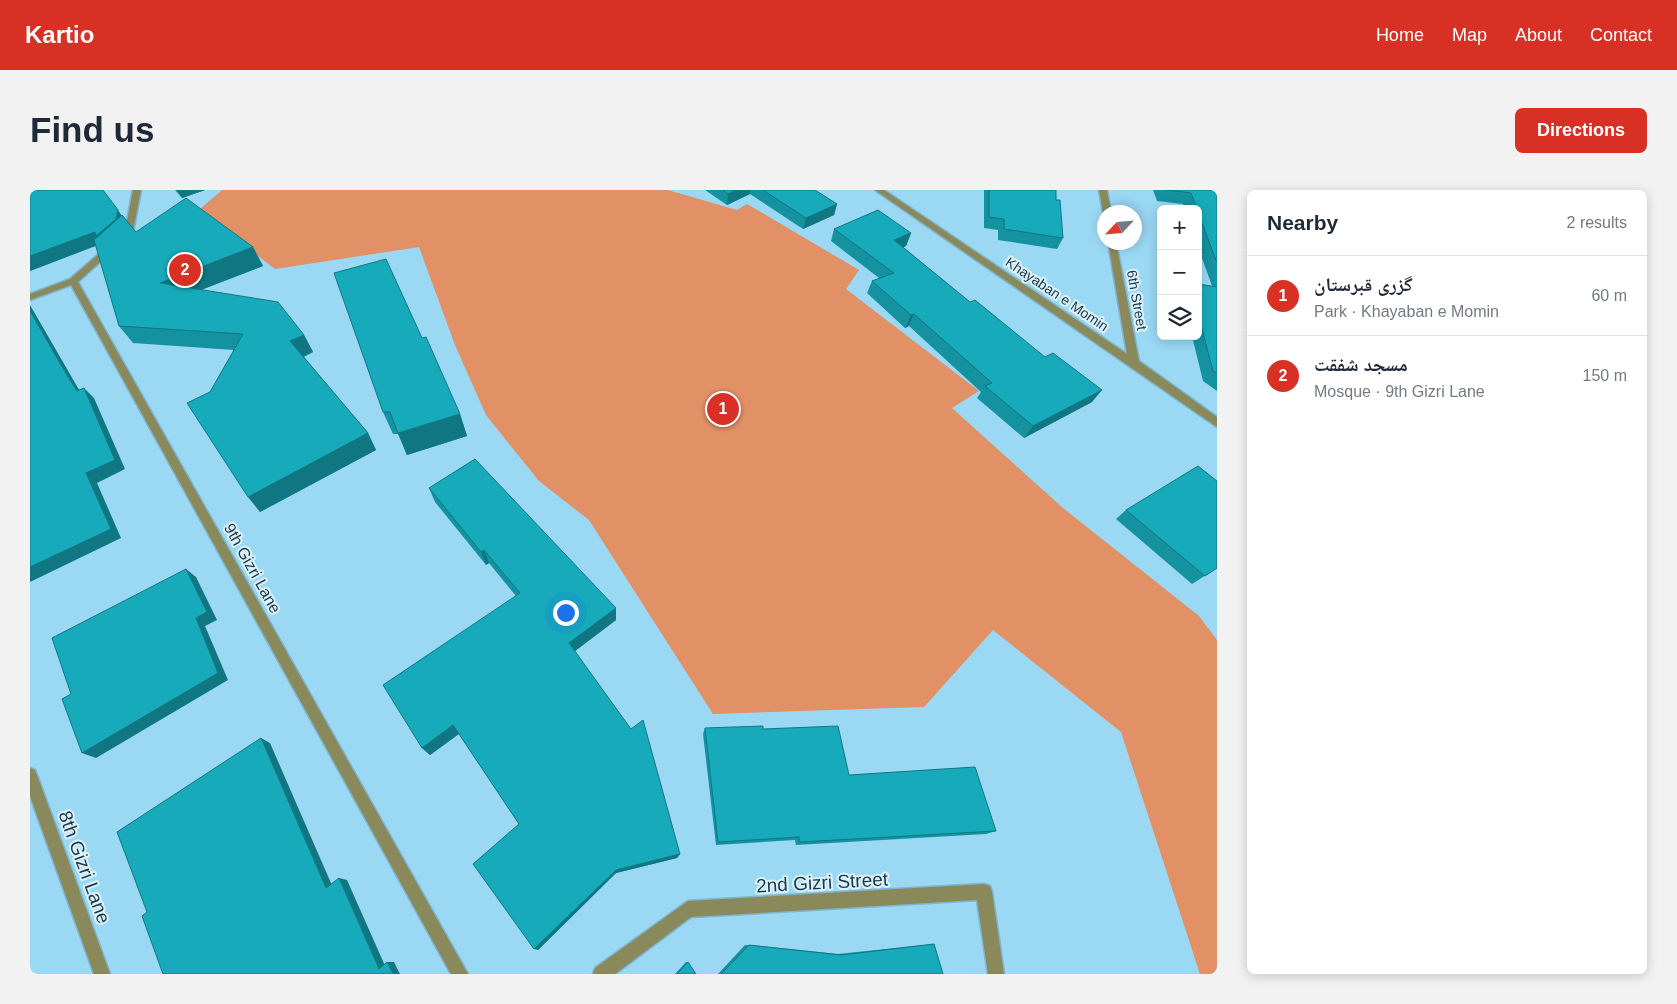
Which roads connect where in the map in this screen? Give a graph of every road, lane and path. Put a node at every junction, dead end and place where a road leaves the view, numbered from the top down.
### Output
1 (137, 190) edge
2 (879, 190) edge
3 (1103, 190) edge
4 (1106, 205) edge
5 (1113, 250) edge
6 (73, 281) junction
7 (30, 298) edge
8 (1134, 363) junction
9 (1217, 422) edge
10 (30, 774) edge
11 (102, 974) edge
12 (460, 974) edge
13 (601, 974) edge
14 (996, 974) edge

1 - 6 street
2 - 8 street, Khayaban e Momin
3 - 4 street
5 - 8 street, 6th Street
6 - 7 street
6 - 12 street, 9th Gizri Lane
8 - 9 street, Khayaban e Momin
10 - 11 street, 8th Gizri Lane
13 - 14 street, 2nd Gizri Street

